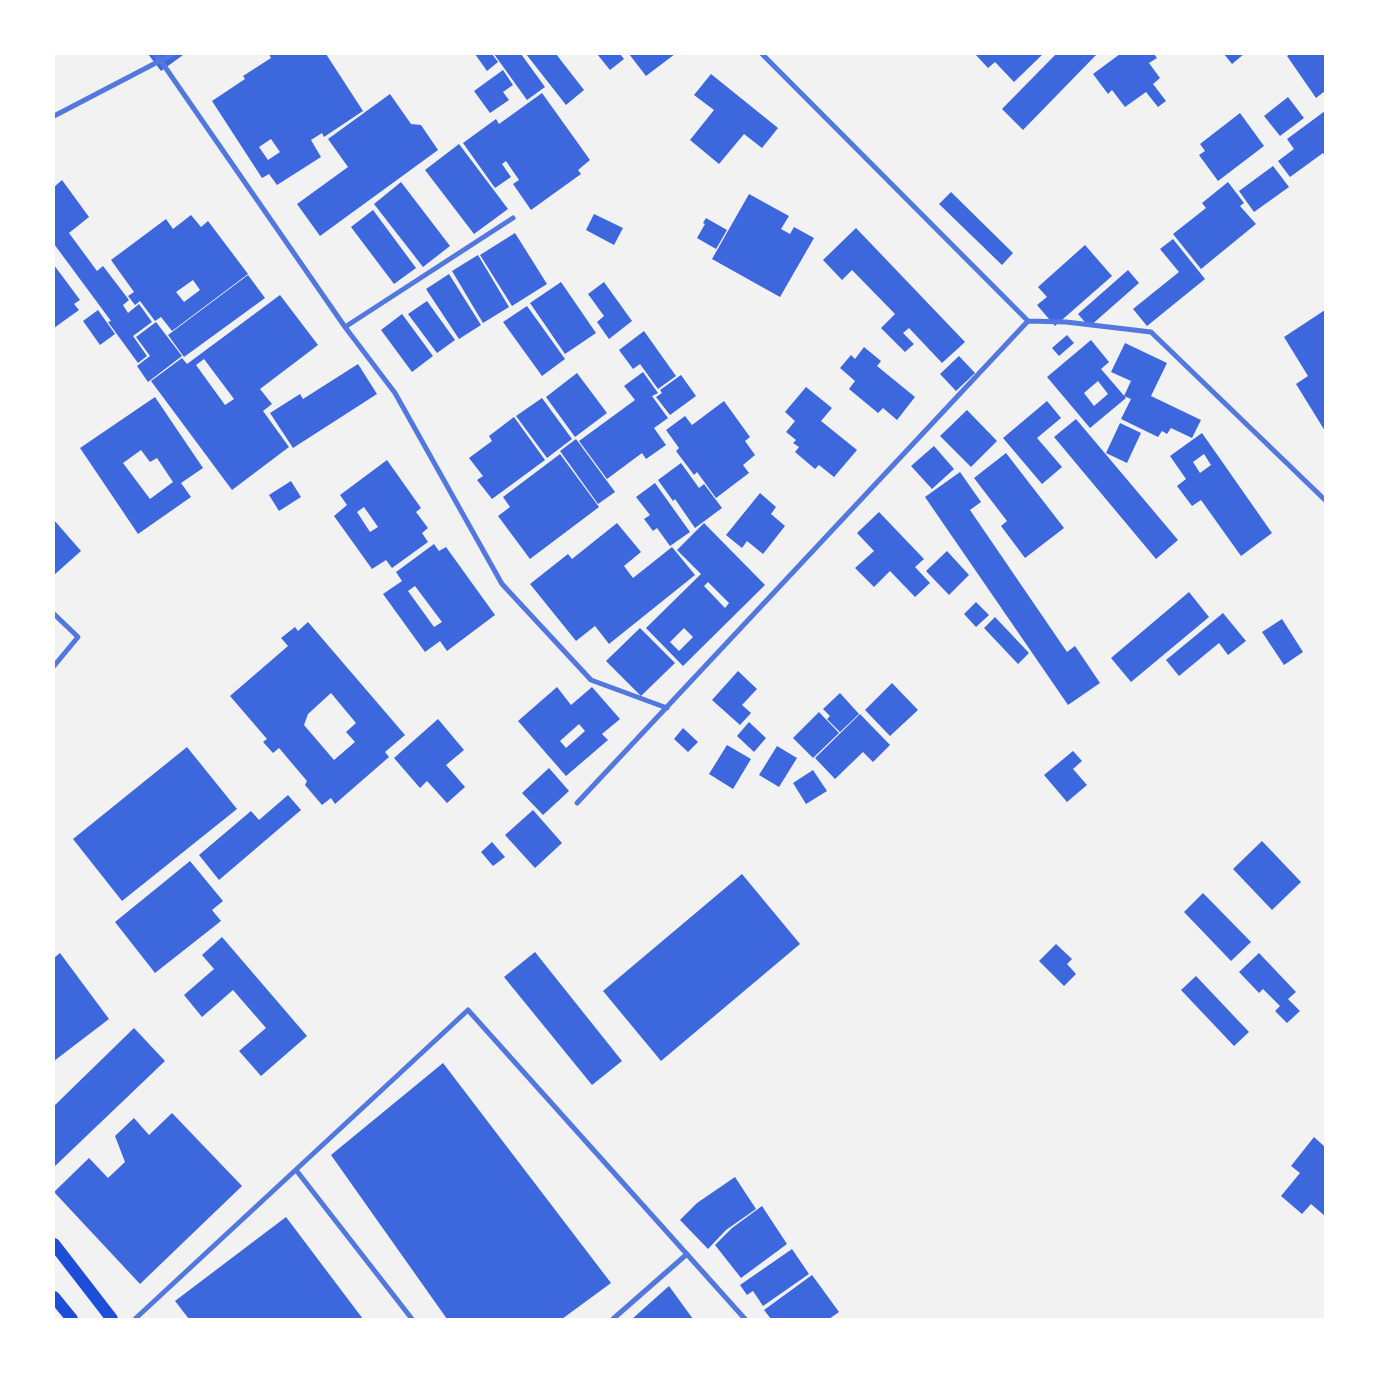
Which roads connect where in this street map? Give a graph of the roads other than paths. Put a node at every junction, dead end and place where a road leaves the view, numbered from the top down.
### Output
1 (156, 54) edge
2 (173, 54) edge
3 (762, 54) edge
4 (160, 60) junction
5 (54, 116) edge
6 (513, 218) dead end
7 (1028, 322) junction
8 (345, 327) junction
9 (1325, 500) edge
10 (54, 614) edge
11 (54, 666) edge
12 (667, 708) junction
13 (577, 804) dead end
14 (296, 1170) junction
15 (54, 1244) edge
16 (687, 1254) junction
17 (54, 1297) edge
18 (72, 1319) edge
19 (112, 1319) edge
20 (135, 1319) edge
21 (412, 1319) edge
22 (613, 1319) edge
23 (745, 1319) edge

1 - 4 street
2 - 4 street
3 - 7 street
4 - 5 street
4 - 8 street
6 - 8 street
7 - 9 street
7 - 12 street
8 - 12 street
10 - 11 street
12 - 13 street
14 - 16 street
14 - 20 street
14 - 21 street
15 - 19 main road
16 - 22 street
16 - 23 street
17 - 18 main road

